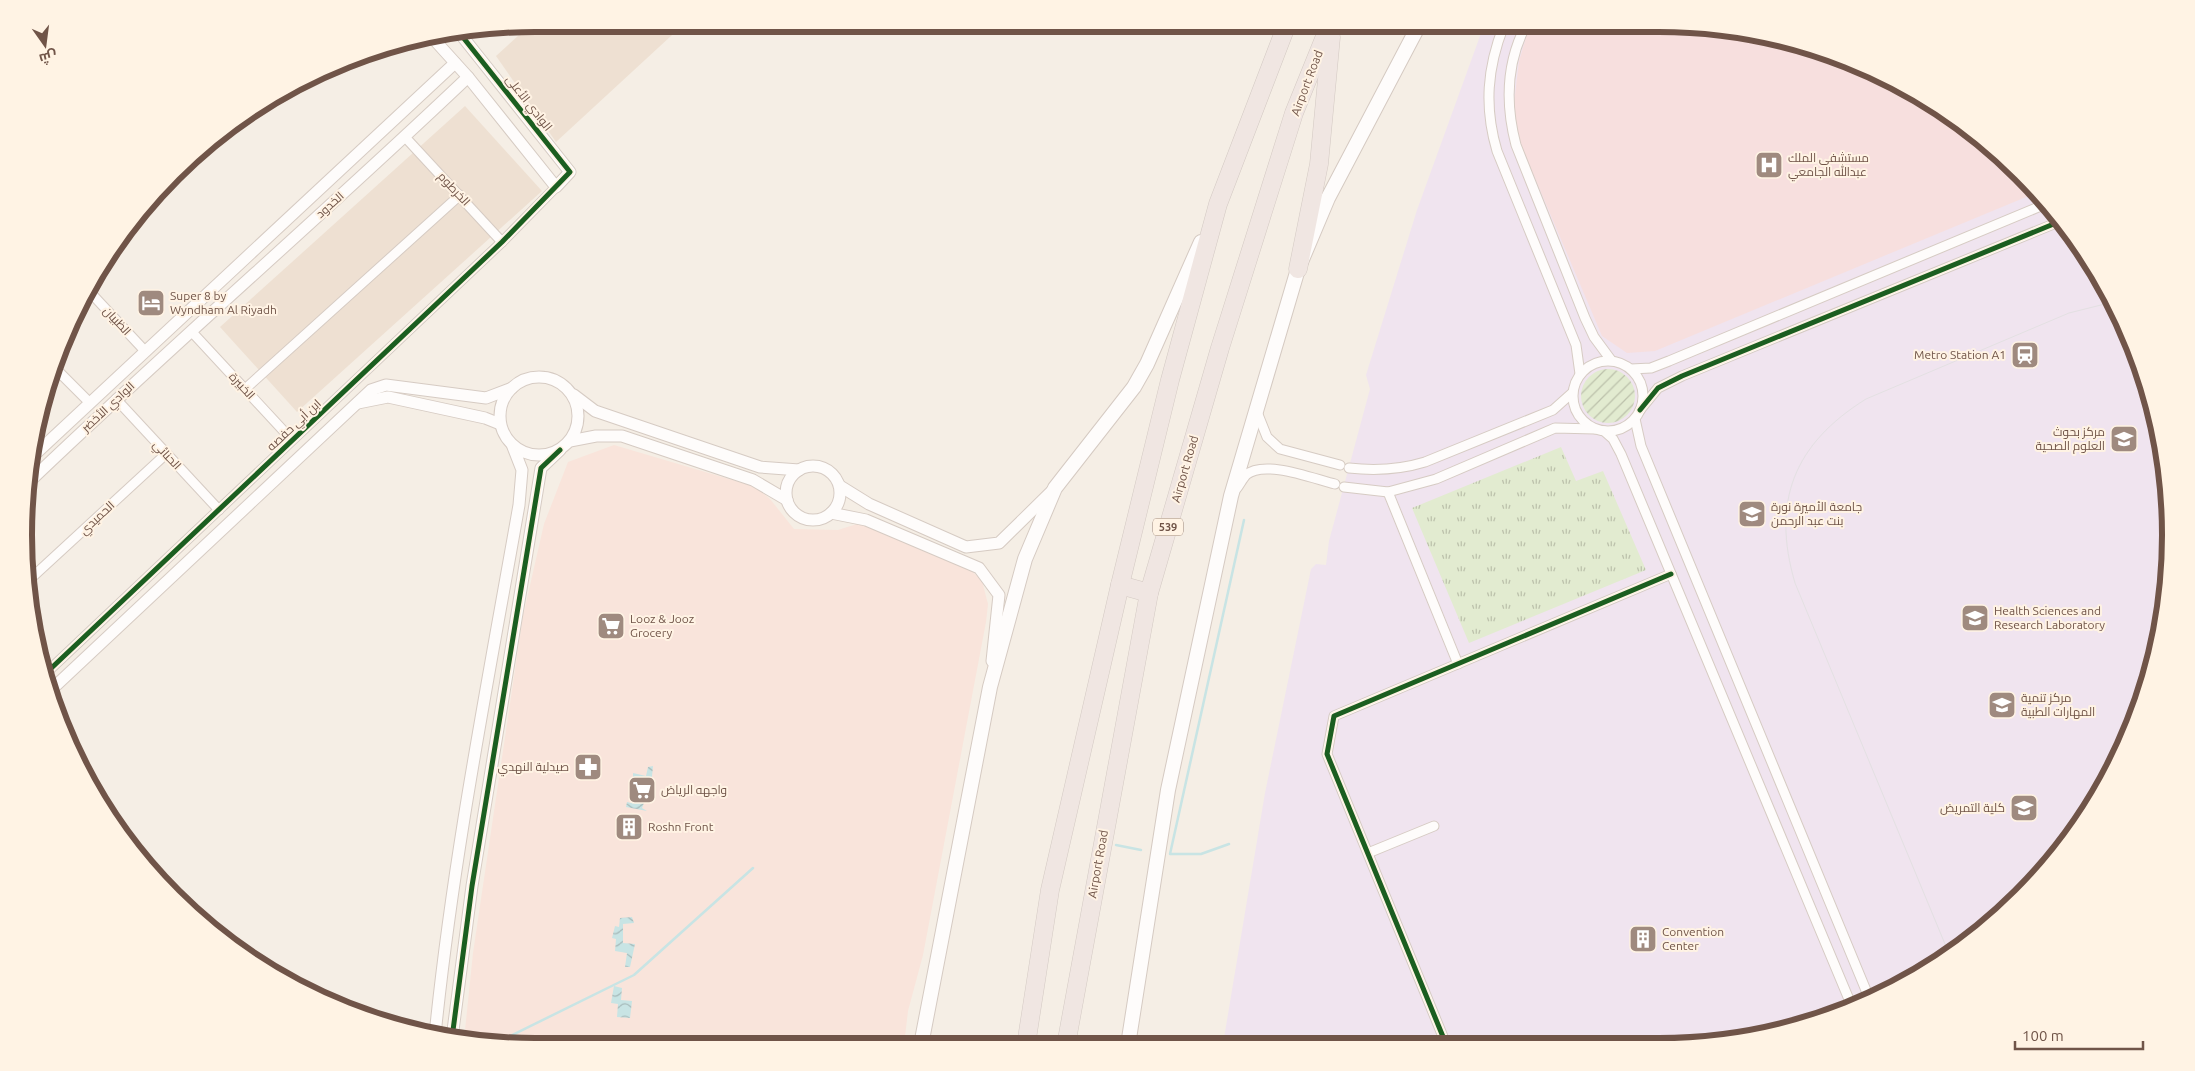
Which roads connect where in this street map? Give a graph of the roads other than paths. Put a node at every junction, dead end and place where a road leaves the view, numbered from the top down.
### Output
1 (1284, 32) edge
2 (1328, 32) edge
3 (1330, 32) edge
4 (1415, 32) edge
5 (1502, 32) edge
6 (1523, 32) edge
7 (464, 38) edge
8 (436, 42) edge
9 (455, 63) junction
10 (468, 77) junction
11 (405, 137) junction
12 (556, 187) junction
13 (460, 195) junction
14 (1218, 204) junction
15 (2040, 206) edge
16 (2055, 224) edge
17 (502, 242) junction
18 (1298, 269) junction
19 (93, 296) edge
20 (186, 312) joint
21 (191, 331) junction
22 (145, 351) junction
23 (1611, 360) junction
24 (1631, 369) junction
25 (60, 373) edge
26 (1580, 374) junction
27 (512, 388) junction
28 (245, 389) junction
29 (571, 393) junction
30 (1572, 393) junction
31 (116, 399) junction
32 (89, 402) junction
33 (356, 404) junction
34 (1256, 410) junction
35 (1640, 410) junction
36 (1635, 418) junction
37 (500, 424) junction
38 (1600, 430) junction
39 (292, 440) junction
40 (570, 442) junction
41 (513, 447) junction
42 (40, 449) edge
43 (560, 450) junction
44 (166, 454) junction
45 (799, 470) junction
46 (37, 475) edge
47 (840, 486) junction
48 (1055, 488) junction
49 (1388, 492) junction
50 (1231, 496) junction
51 (787, 500) junction
52 (219, 510) junction
53 (831, 513) junction
54 (1671, 574) junction
55 (35, 576) edge
56 (1120, 585) junction
57 (1149, 594) junction
58 (1458, 664) junction
59 (51, 669) edge
60 (56, 686) edge
61 (990, 687) junction
62 (1434, 826) dead end
63 (1368, 853) junction
64 (1074, 992) junction
65 (1867, 993) edge
66 (1850, 1001) edge
67 (436, 1029) edge
68 (453, 1031) edge
69 (922, 1038) edge
70 (1027, 1038) edge
71 (1067, 1038) edge
72 (1072, 1038) edge
73 (1129, 1038) edge
74 (1443, 1038) edge

1 - 14 highway, 539
2 - 57 highway, Airport Road / 539
3 - 18 highway
4 - 18 main road
5 - 26 street
6 - 23 street
7 - 12 street, الوادي الأعلى
8 - 9 street
9 - 10 street
9 - 20 street, الخدود
10 - 11 street, الخدود
10 - 12 street
11 - 13 street, الخرطوم
11 - 21 street, الخدود
12 - 17 street, ابن أبي حفصه
13 - 17 street, الخرطوم
13 - 28 street
14 - 48 main road
14 - 56 highway, 539
15 - 24 street
16 - 35 street
17 - 39 street, ابن أبي حفصه
18 - 34 main road
19 - 22 street, الظبيان
20 - 22 street, الوادي الأخضر
21 - 28 street, الخبيرة
21 - 31 street, الوادي الأخضر
22 - 32 street, الوادي الأخضر
23 - 24 street
23 - 26 street
24 - 35 street
25 - 32 street
26 - 30 street
27 - 29 street
27 - 33 street
27 - 37 street
28 - 39 street, الخبيرة
29 - 40 street
29 - 45 street
30 - 34 street
30 - 38 street
31 - 44 street, الحنائي
31 - 46 street, الوادي الأخضر
32 - 42 street, الوادي الأخضر
33 - 37 street
33 - 60 street
34 - 50 main road
35 - 36 street
36 - 38 street
36 - 65 street
37 - 41 street
38 - 49 street
38 - 54 street
39 - 52 street, ابن أبي حفصه
40 - 43 street
40 - 51 street
41 - 43 street
41 - 67 street
43 - 68 street
44 - 52 street, الحنائي
44 - 55 street, الحميدي
45 - 47 street
45 - 51 street
47 - 48 street
47 - 53 street
48 - 61 main road
49 - 50 street
49 - 58 street
50 - 73 main road
51 - 53 street
52 - 59 street, ابن أبي حفصه
53 - 61 street
54 - 58 street
54 - 66 street
56 - 57 highway
56 - 70 highway, 539
57 - 64 highway, Airport Road / 539
58 - 63 street
61 - 69 main road
62 - 63 street
63 - 74 street
64 - 71 highway, Airport Road / 539
64 - 72 highway

